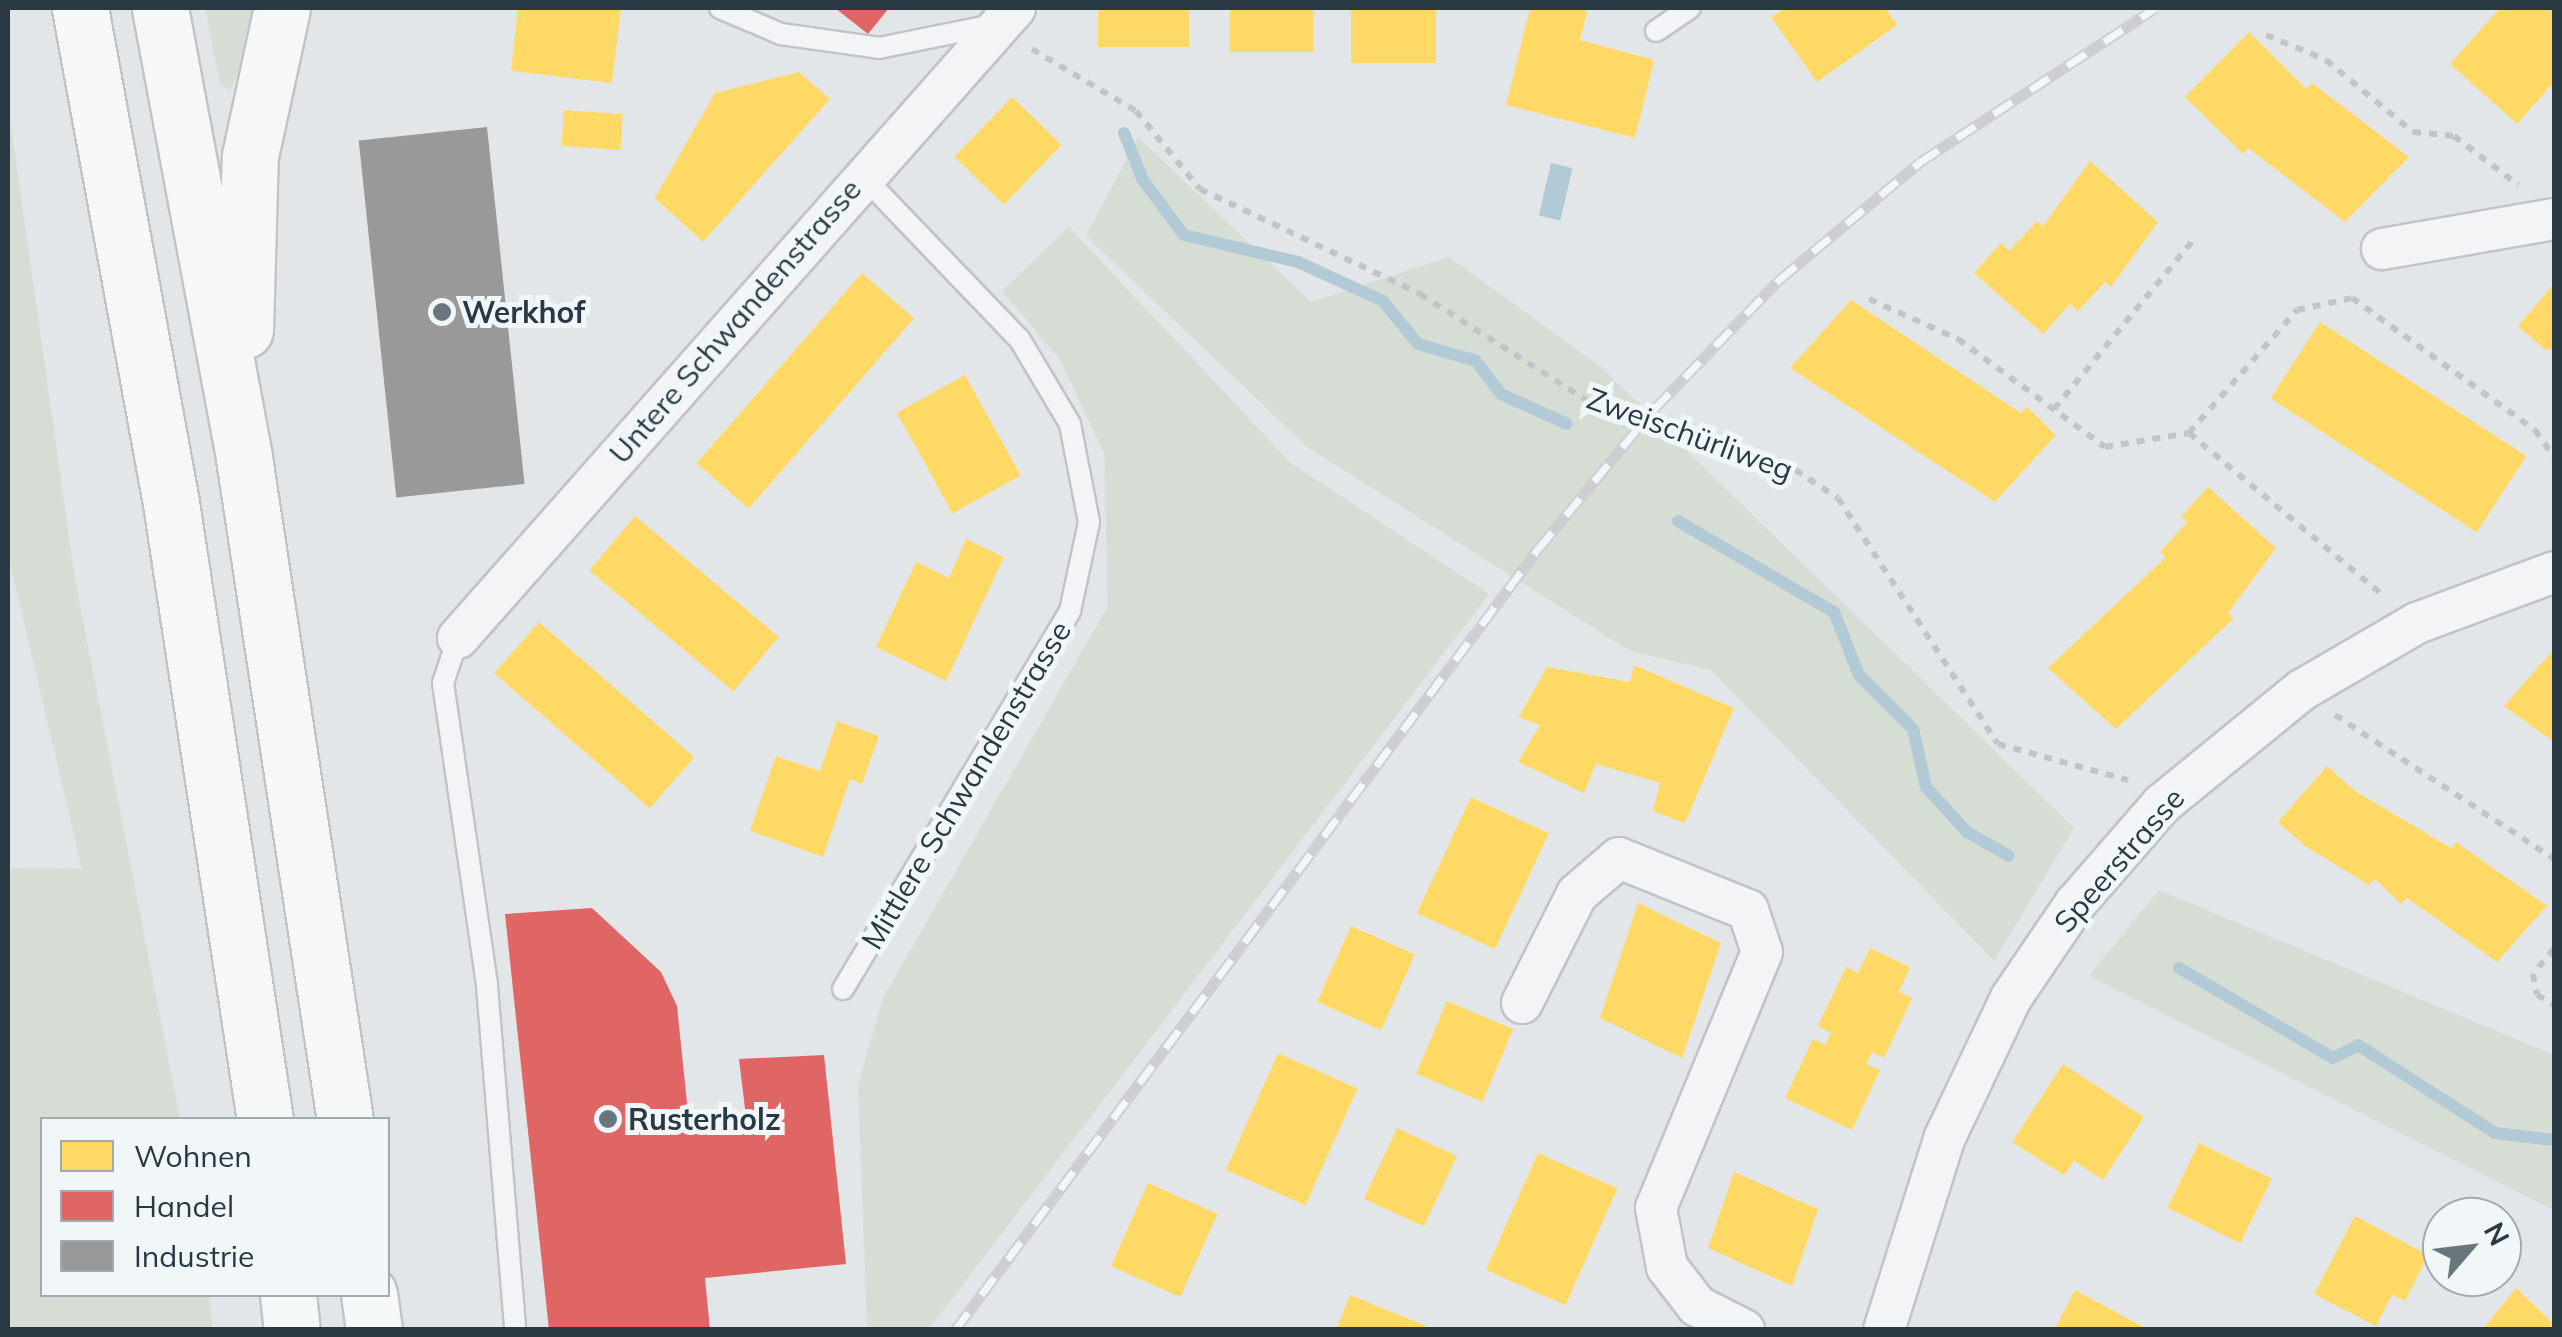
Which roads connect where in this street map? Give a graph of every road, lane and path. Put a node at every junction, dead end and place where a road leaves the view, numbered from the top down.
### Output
1 (80, 8) edge
2 (160, 8) edge
3 (282, 8) edge
4 (720, 8) edge
5 (1690, 8) edge
6 (1007, 16) edge
7 (1656, 31) dead end
8 (2266, 34) dead end
9 (862, 176) junction
10 (2526, 191) dead end
11 (2554, 220) edge
12 (2194, 239) dead end
13 (2382, 249) dead end
14 (1869, 299) dead end
15 (2054, 409) junction
16 (2189, 433) junction
17 (244, 458) junction
18 (2554, 458) edge
19 (2554, 572) edge
20 (2417, 623) junction
21 (458, 638) joint
22 (2302, 690) junction
23 (2162, 804) junction
24 (2554, 859) edge
25 (2554, 949) edge
26 (843, 990) dead end
27 (1522, 1003) dead end
28 (2554, 1005) edge
29 (265, 1117) edge
30 (344, 1117) edge
31 (288, 1297) edge
32 (369, 1297) edge
33 (292, 1330) edge
34 (374, 1330) edge
35 (515, 1330) edge
36 (1744, 1330) edge
37 (1884, 1330) edge

1 - 29 highway
2 - 17 highway
3 - 17 highway
4 - 6 lane
5 - 7 lane
6 - 9 street, Untere Schwandenstrasse
6 - 23 path, Zweischürliweg
8 - 10 path
9 - 21 street, Untere Schwandenstrasse
9 - 26 lane, Mittlere Schwandenstrasse
11 - 13 street
12 - 15 path
14 - 15 path
15 - 16 path
16 - 18 path
16 - 20 path
17 - 30 highway
19 - 20 street, Speerstrasse
20 - 22 street, Speerstrasse
21 - 35 lane
22 - 23 street, Speerstrasse
22 - 24 path
23 - 37 street, Speerstrasse
25 - 28 path
27 - 36 street
31 - 33 highway
32 - 34 highway

